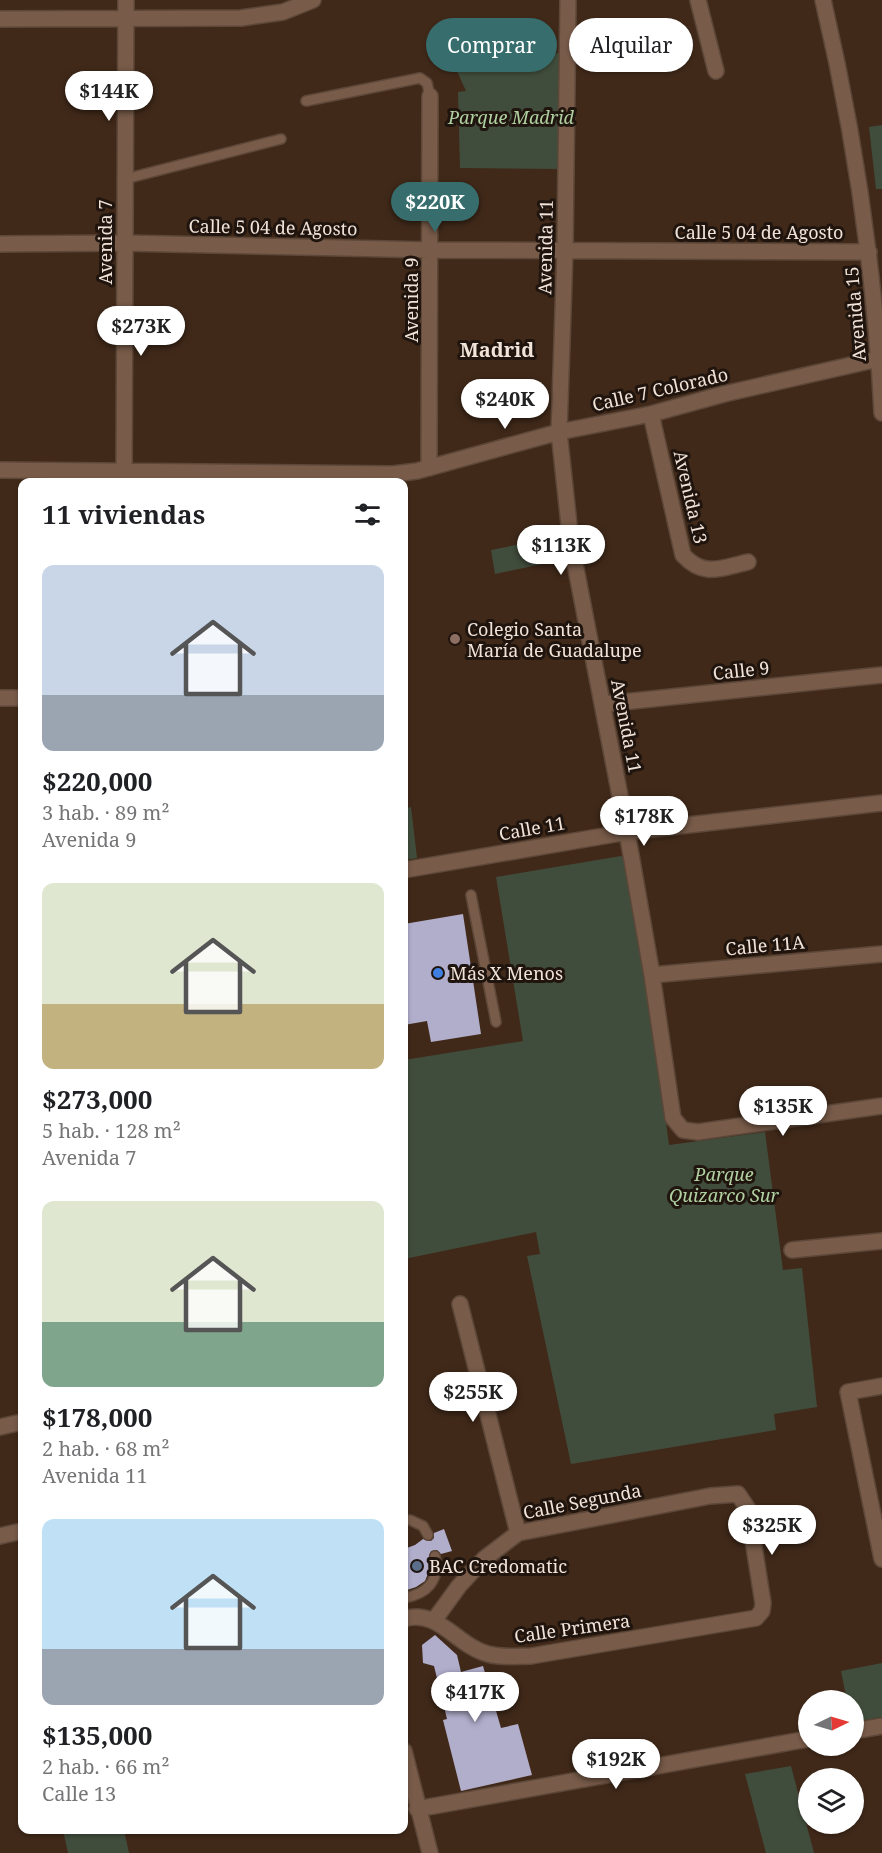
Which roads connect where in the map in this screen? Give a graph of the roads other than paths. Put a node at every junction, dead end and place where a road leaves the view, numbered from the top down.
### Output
1 (126, 0) edge
2 (314, 0) edge
3 (567, 0) edge
4 (698, 0) edge
5 (823, 0) edge
6 (127, 19) junction
7 (0, 20) edge
8 (716, 71) dead end
9 (430, 96) joint
10 (306, 101) dead end
11 (281, 139) dead end
12 (125, 179) junction
13 (124, 243) junction
14 (0, 244) edge
15 (430, 250) junction
16 (565, 250) junction
17 (869, 252) junction
18 (881, 359) edge
19 (882, 413) edge
20 (651, 414) junction
21 (559, 432) junction
22 (429, 468) junction
23 (0, 470) edge
24 (125, 477) edge
25 (748, 562) dead end
26 (882, 675) edge
27 (0, 698) edge
28 (18, 698) edge
29 (604, 704) junction
30 (882, 803) edge
31 (627, 832) junction
32 (408, 869) edge
33 (471, 895) dead end
34 (882, 954) edge
35 (652, 975) junction
36 (496, 1022) dead end
37 (882, 1106) edge
38 (882, 1241) edge
39 (792, 1250) dead end
40 (460, 1304) dead end
41 (882, 1386) edge
42 (18, 1423) edge
43 (0, 1427) edge
44 (410, 1520) dead end
45 (18, 1532) edge
46 (518, 1533) junction
47 (428, 1535) dead end
48 (0, 1536) edge
49 (435, 1556) dead end
50 (882, 1559) edge
51 (408, 1597) edge
52 (408, 1618) edge
53 (756, 1618) joint
54 (435, 1619) junction
55 (882, 1726) edge
56 (864, 1729) edge
57 (798, 1741) edge
58 (408, 1768) edge
59 (417, 1809) junction
60 (430, 1853) edge

1 - 6 street, Avenida 7
2 - 6 street
3 - 16 street, Avenida 11
4 - 8 street
5 - 17 street, Avenida 15
6 - 7 street
6 - 12 street, Avenida 7
9 - 10 lane
9 - 15 street, Avenida 9
11 - 12 lane
12 - 13 street, Avenida 7
13 - 14 street, Calle 5 04 de Agosto
13 - 15 street, Calle 5 04 de Agosto
13 - 24 street, Avenida 7
15 - 16 street, Calle 5 04 de Agosto
15 - 22 street, Avenida 9
16 - 17 street, Calle 5 04 de Agosto
16 - 21 street, Avenida 11
17 - 18 street, Avenida 15
18 - 19 street, Avenida 15
18 - 20 street, Calle 7 Colorado
20 - 21 street, Calle 7 Colorado
20 - 25 street, Avenida 13
21 - 22 street, Calle 7 Colorado
21 - 29 street, Avenida 11
22 - 24 street, Calle 7 Colorado
23 - 24 street, Calle 7 Colorado
26 - 29 street, Calle 9
27 - 28 street
29 - 31 street, Avenida 11
30 - 31 street, Calle 11
31 - 32 street, Calle 11
31 - 35 street, Avenida 11
33 - 36 lane
34 - 35 street, Calle 11A
35 - 37 street, Avenida 11
38 - 39 street
40 - 46 street
41 - 50 street
42 - 43 street
44 - 47 lane
45 - 48 street
46 - 53 street, Calle Segunda
46 - 54 street, Calle Segunda
49 - 51 lane
52 - 54 street
53 - 54 street, Calle Primera
55 - 56 street
57 - 59 street
58 - 59 street
59 - 60 street

